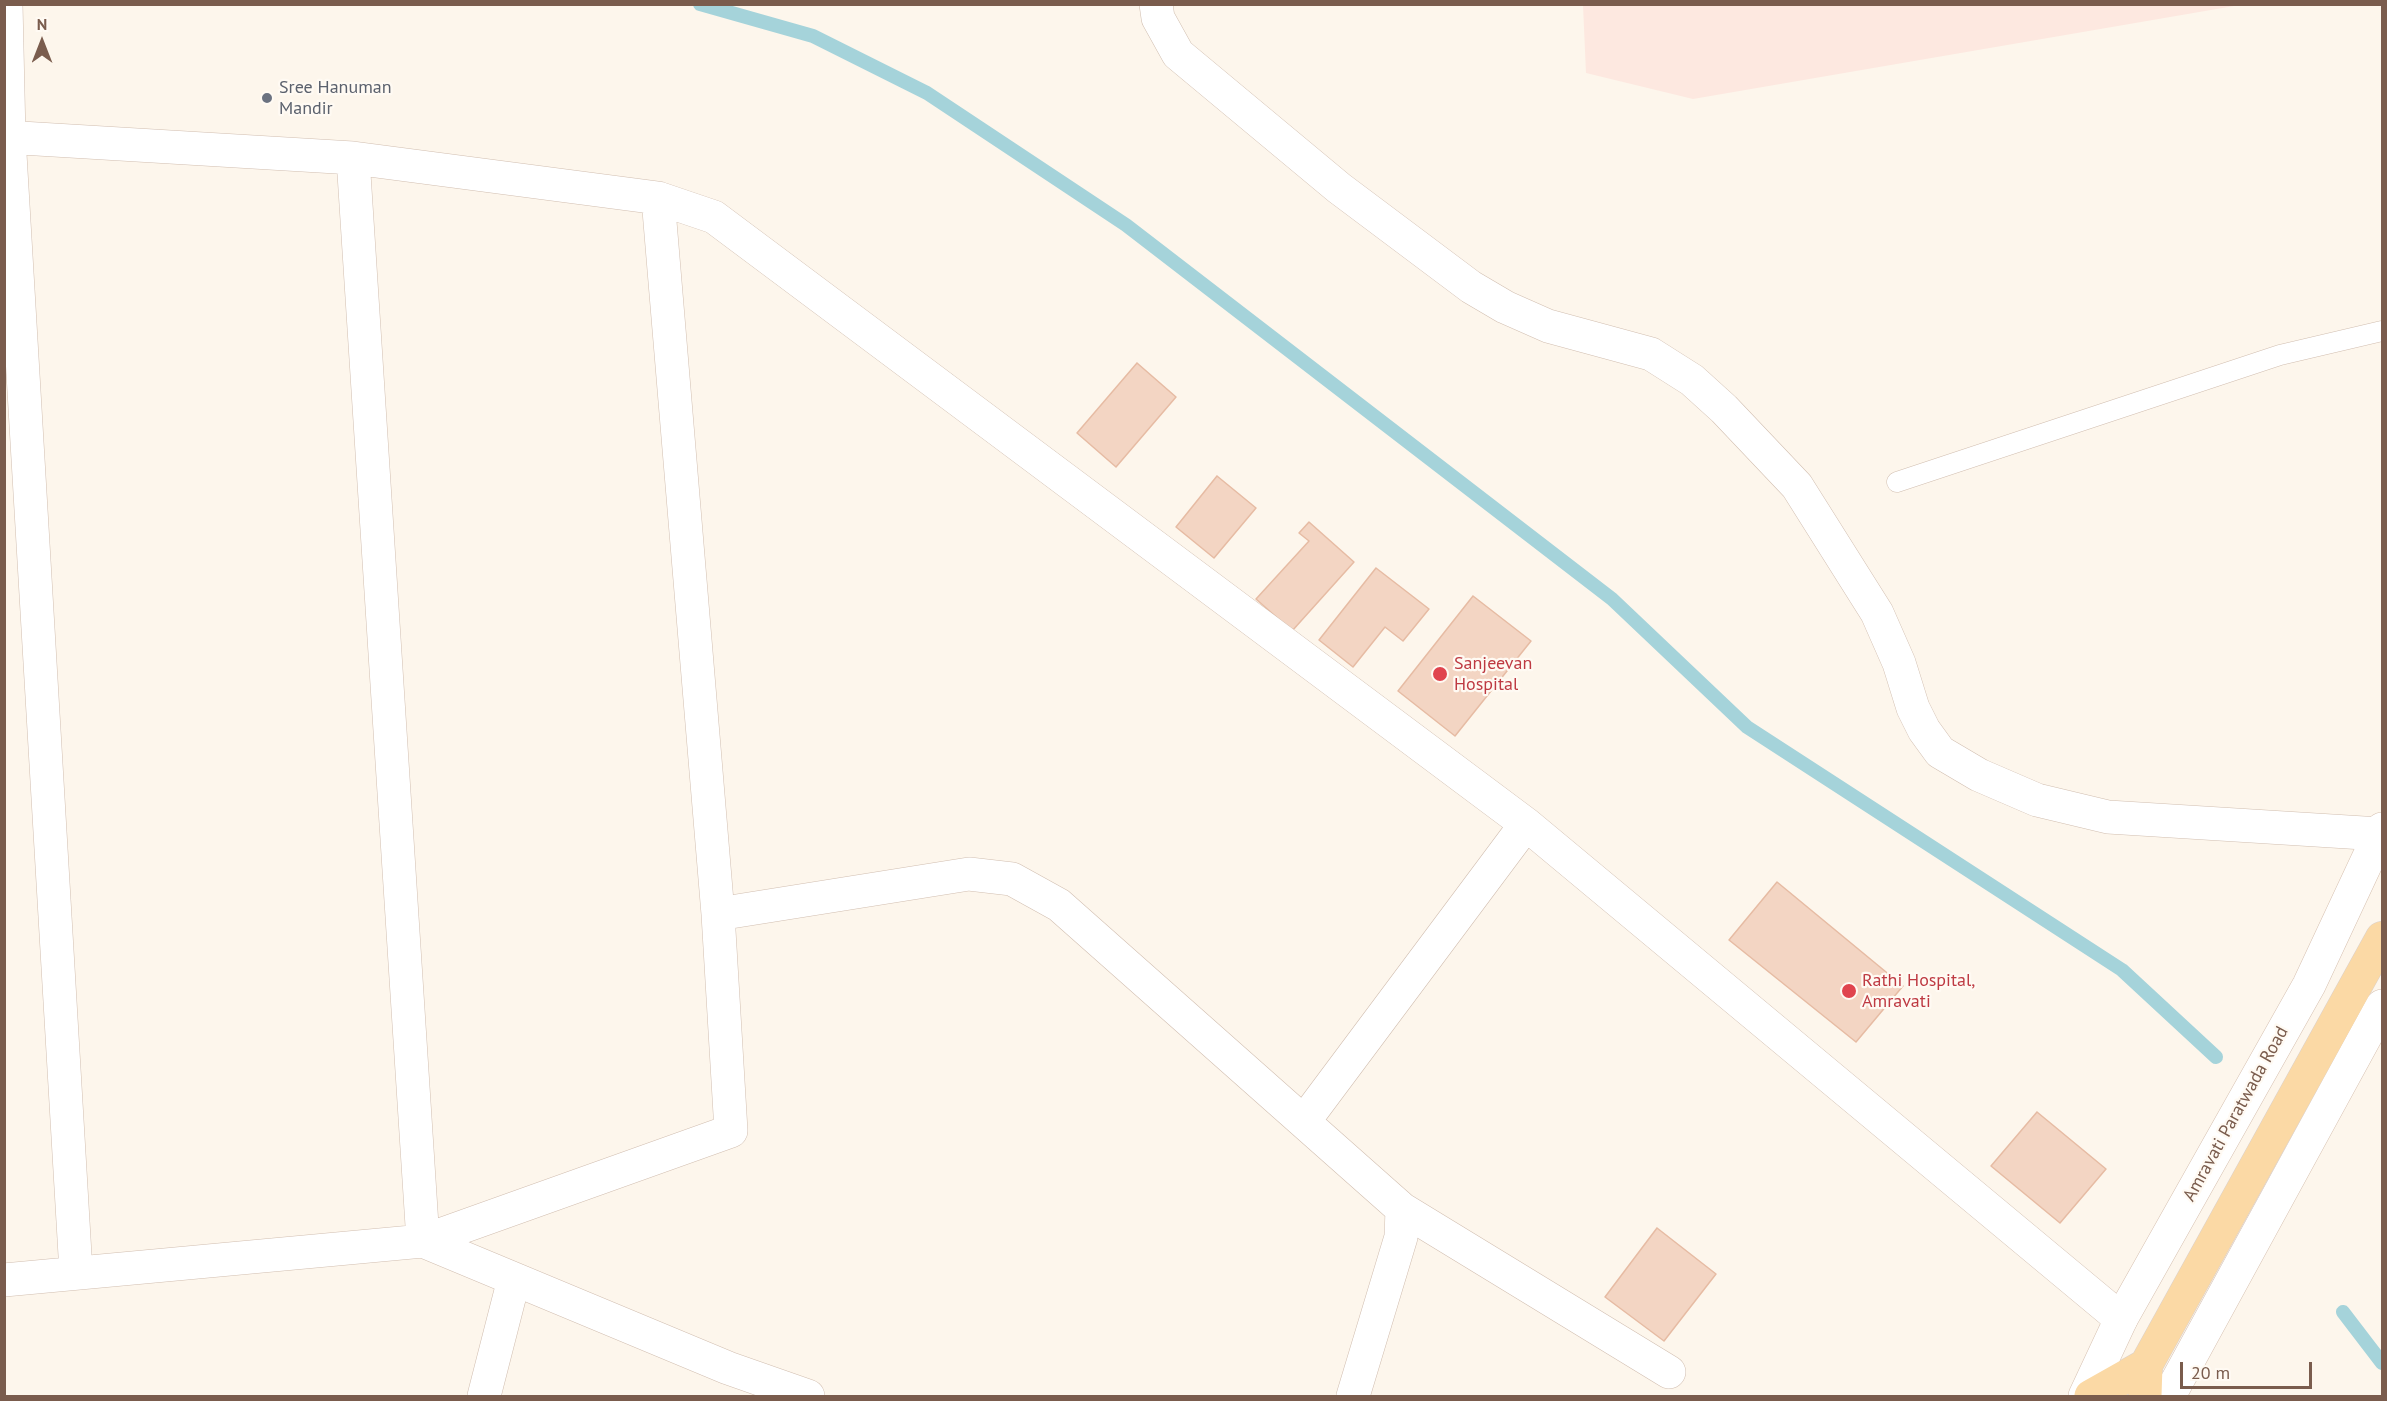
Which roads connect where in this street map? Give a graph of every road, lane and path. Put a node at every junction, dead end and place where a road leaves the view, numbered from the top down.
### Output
1 (6, 4) edge
2 (1156, 4) edge
3 (7, 137) edge
4 (353, 158) junction
5 (658, 198) junction
6 (2382, 332) edge
7 (1897, 482) dead end
8 (1526, 824) junction
9 (2381, 832) edge
10 (718, 914) junction
11 (2382, 938) edge
12 (2382, 1006) edge
13 (1305, 1120) junction
14 (1402, 1209) junction
15 (423, 1241) junction
16 (76, 1272) junction
17 (514, 1279) junction
18 (4, 1280) edge
19 (2121, 1319) junction
20 (1669, 1372) dead end
21 (2145, 1381) edge
22 (484, 1396) edge
23 (808, 1396) edge
24 (1353, 1396) edge
25 (2085, 1396) edge
26 (2091, 1396) edge
27 (2169, 1396) edge

1 - 3 street
2 - 9 street
3 - 4 street
3 - 16 street
4 - 5 street
4 - 15 street
5 - 8 street
5 - 10 street
6 - 7 lane
8 - 13 street
8 - 19 street
9 - 19 street, Amravati Paratwada Road
10 - 13 street
10 - 15 street
11 - 21 main road
12 - 27 street
13 - 14 street
14 - 20 street
14 - 24 street
15 - 16 street
15 - 17 street
16 - 18 street
17 - 22 street
17 - 23 street
19 - 25 street, Amravati Paratwada Road
21 - 26 main road

